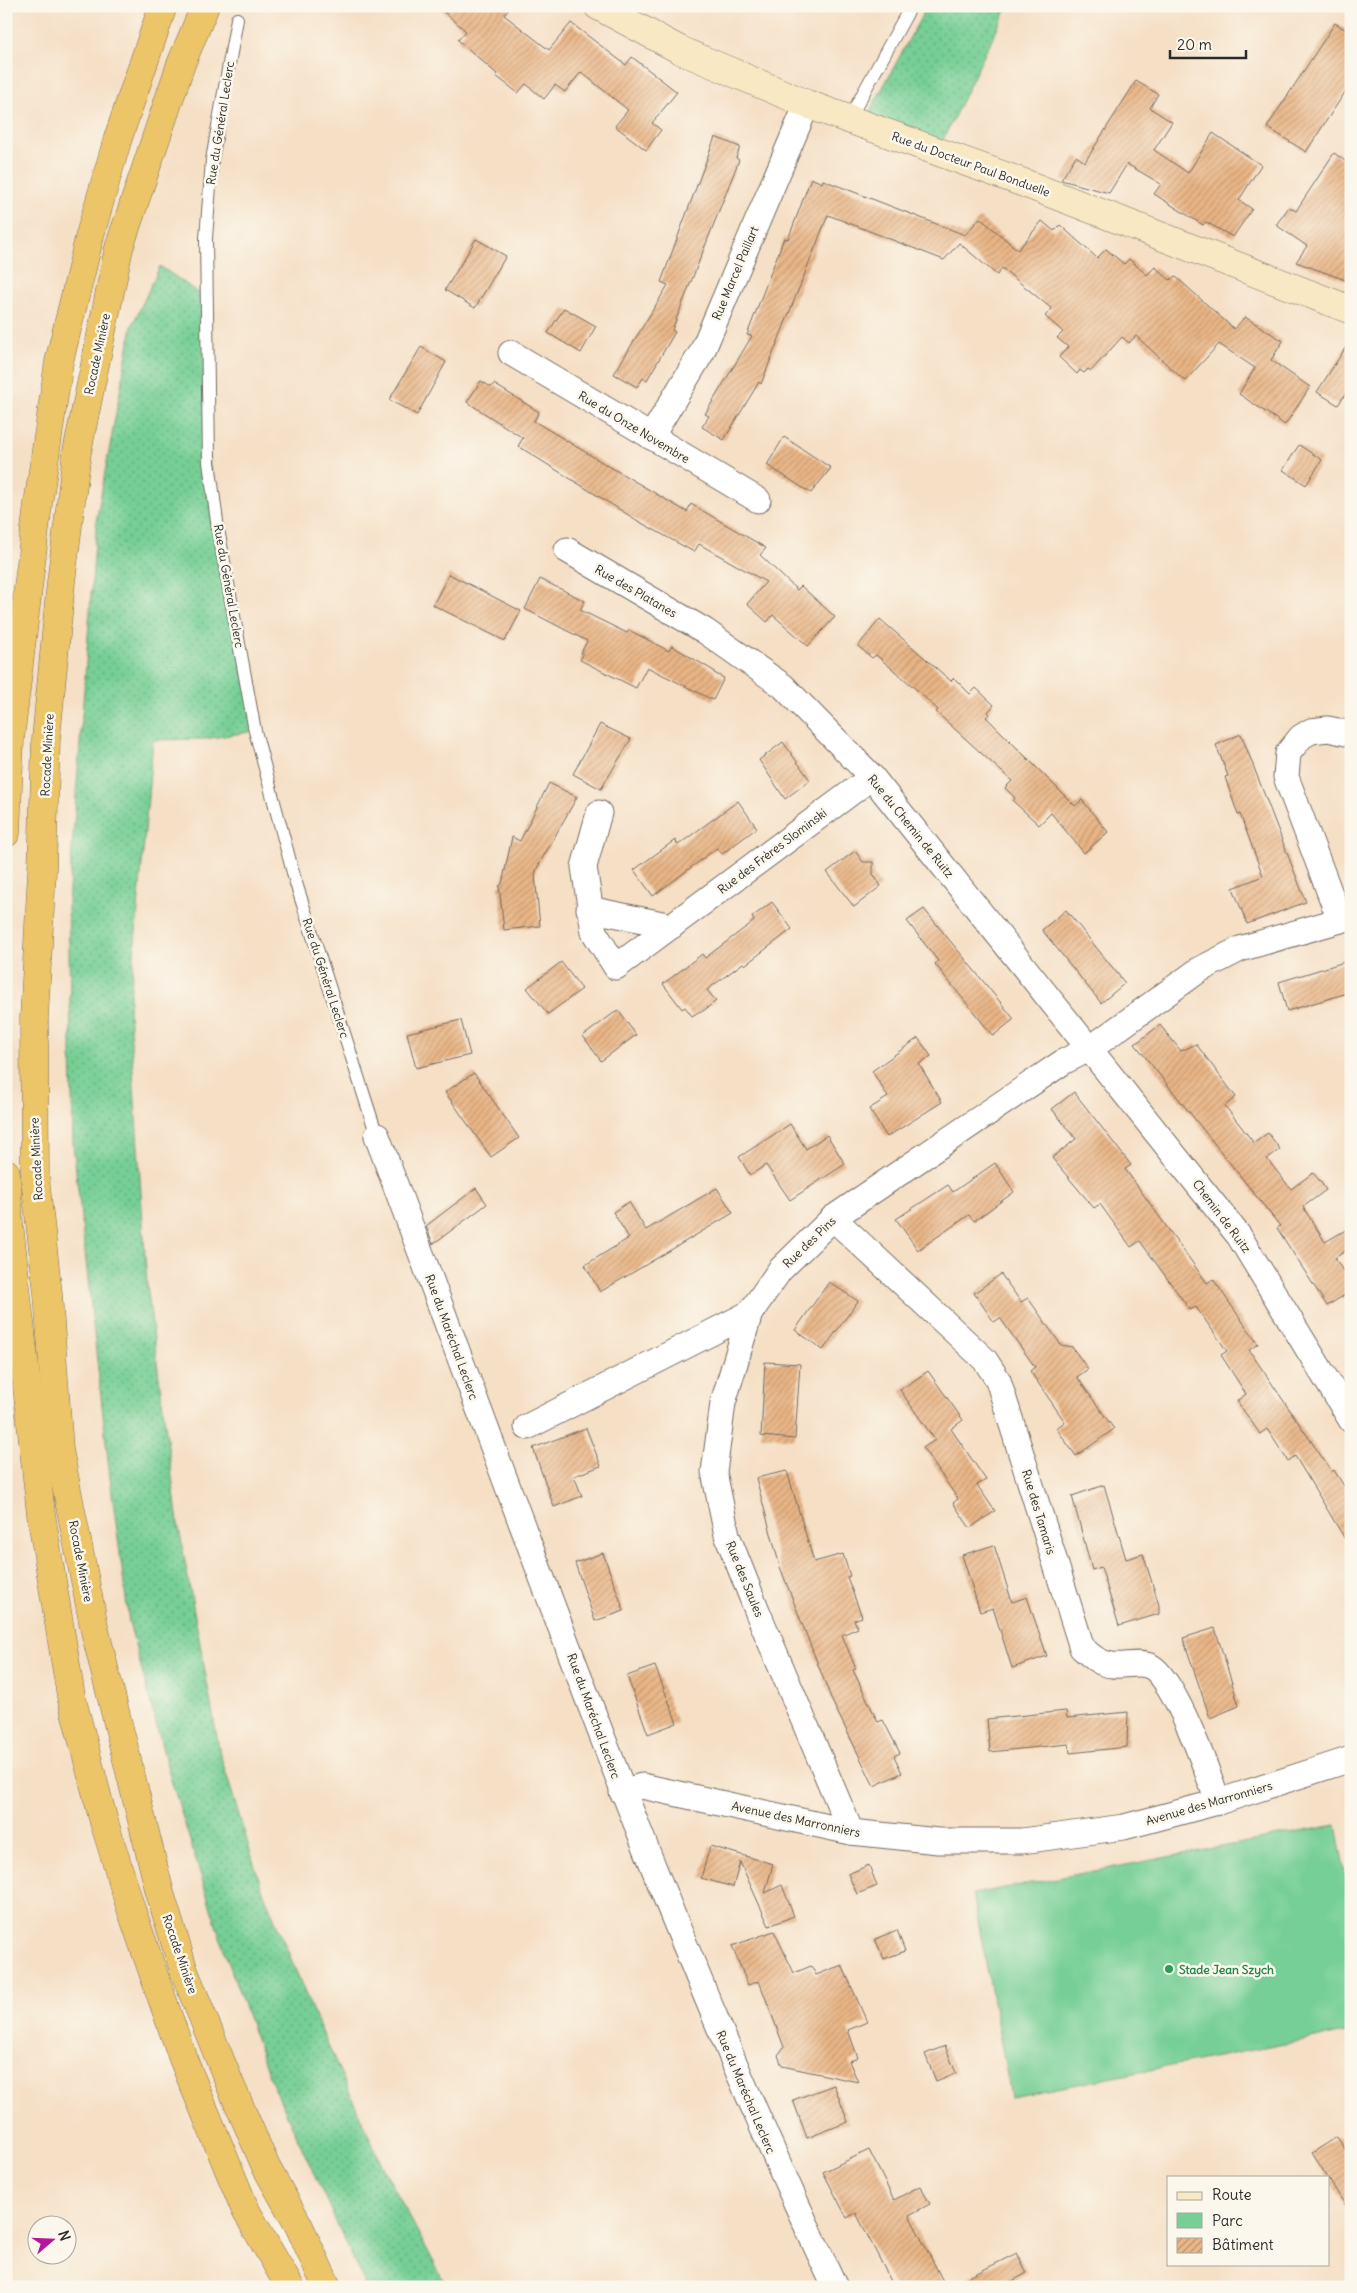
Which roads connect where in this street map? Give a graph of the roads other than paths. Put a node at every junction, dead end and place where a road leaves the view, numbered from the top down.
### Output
1 (163, 6) edge
2 (205, 6) edge
3 (598, 6) edge
4 (911, 6) edge
5 (237, 18) dead end
6 (807, 104) junction
7 (849, 119) junction
8 (1351, 310) edge
9 (511, 353) dead end
10 (651, 437) junction
11 (758, 500) dead end
12 (567, 550) dead end
13 (705, 631) joint
14 (1351, 734) edge
15 (872, 777) junction
16 (599, 813) dead end
17 (6, 833) edge
18 (589, 909) junction
19 (1345, 918) edge
20 (672, 926) junction
21 (1091, 1048) junction
22 (377, 1136) joint
23 (6, 1173) edge
24 (833, 1218) junction
25 (750, 1313) junction
26 (1351, 1420) edge
27 (527, 1427) dead end
28 (1351, 1759) edge
29 (622, 1792) junction
30 (1218, 1802) junction
31 (851, 1832) junction
32 (290, 2287) edge
33 (327, 2287) edge
34 (835, 2287) edge

1 - 17 highway
2 - 33 highway, Rocade Minière
3 - 6 street, Rue du Docteur Paul Bonduelle
4 - 7 lane
5 - 22 lane, Rue du Général Leclerc
6 - 7 street, Rue du Docteur Paul Bonduelle
6 - 10 street, Rue Marcel Paillart
7 - 8 street, Rue du Docteur Paul Bonduelle
9 - 10 street, Rue du Onze Novembre
10 - 11 street, Rue du Onze Novembre
12 - 13 street, Rue des Platanes
13 - 15 street, Rue du Chemin de Ruitz
14 - 19 street
15 - 20 street, Rue des Frères Slominski
15 - 21 street, Rue du Chemin de Ruitz
16 - 18 street, Rue des Frères Slominski
18 - 20 street
18 - 20 street, Rue des Frères Slominski
19 - 21 street, Rue des Pins
21 - 24 street, Rue des Pins
21 - 26 street, Chemin de Ruitz
22 - 29 street, Rue du Maréchal Leclerc
23 - 32 highway
24 - 25 street, Rue des Pins
24 - 30 street, Rue des Tamaris
25 - 27 street, Rue des Pins
25 - 31 street, Rue des Saules
28 - 30 street, Avenue des Marronniers
29 - 31 street, Avenue des Marronniers
29 - 34 street, Rue du Maréchal Leclerc
30 - 31 street, Avenue des Marronniers

